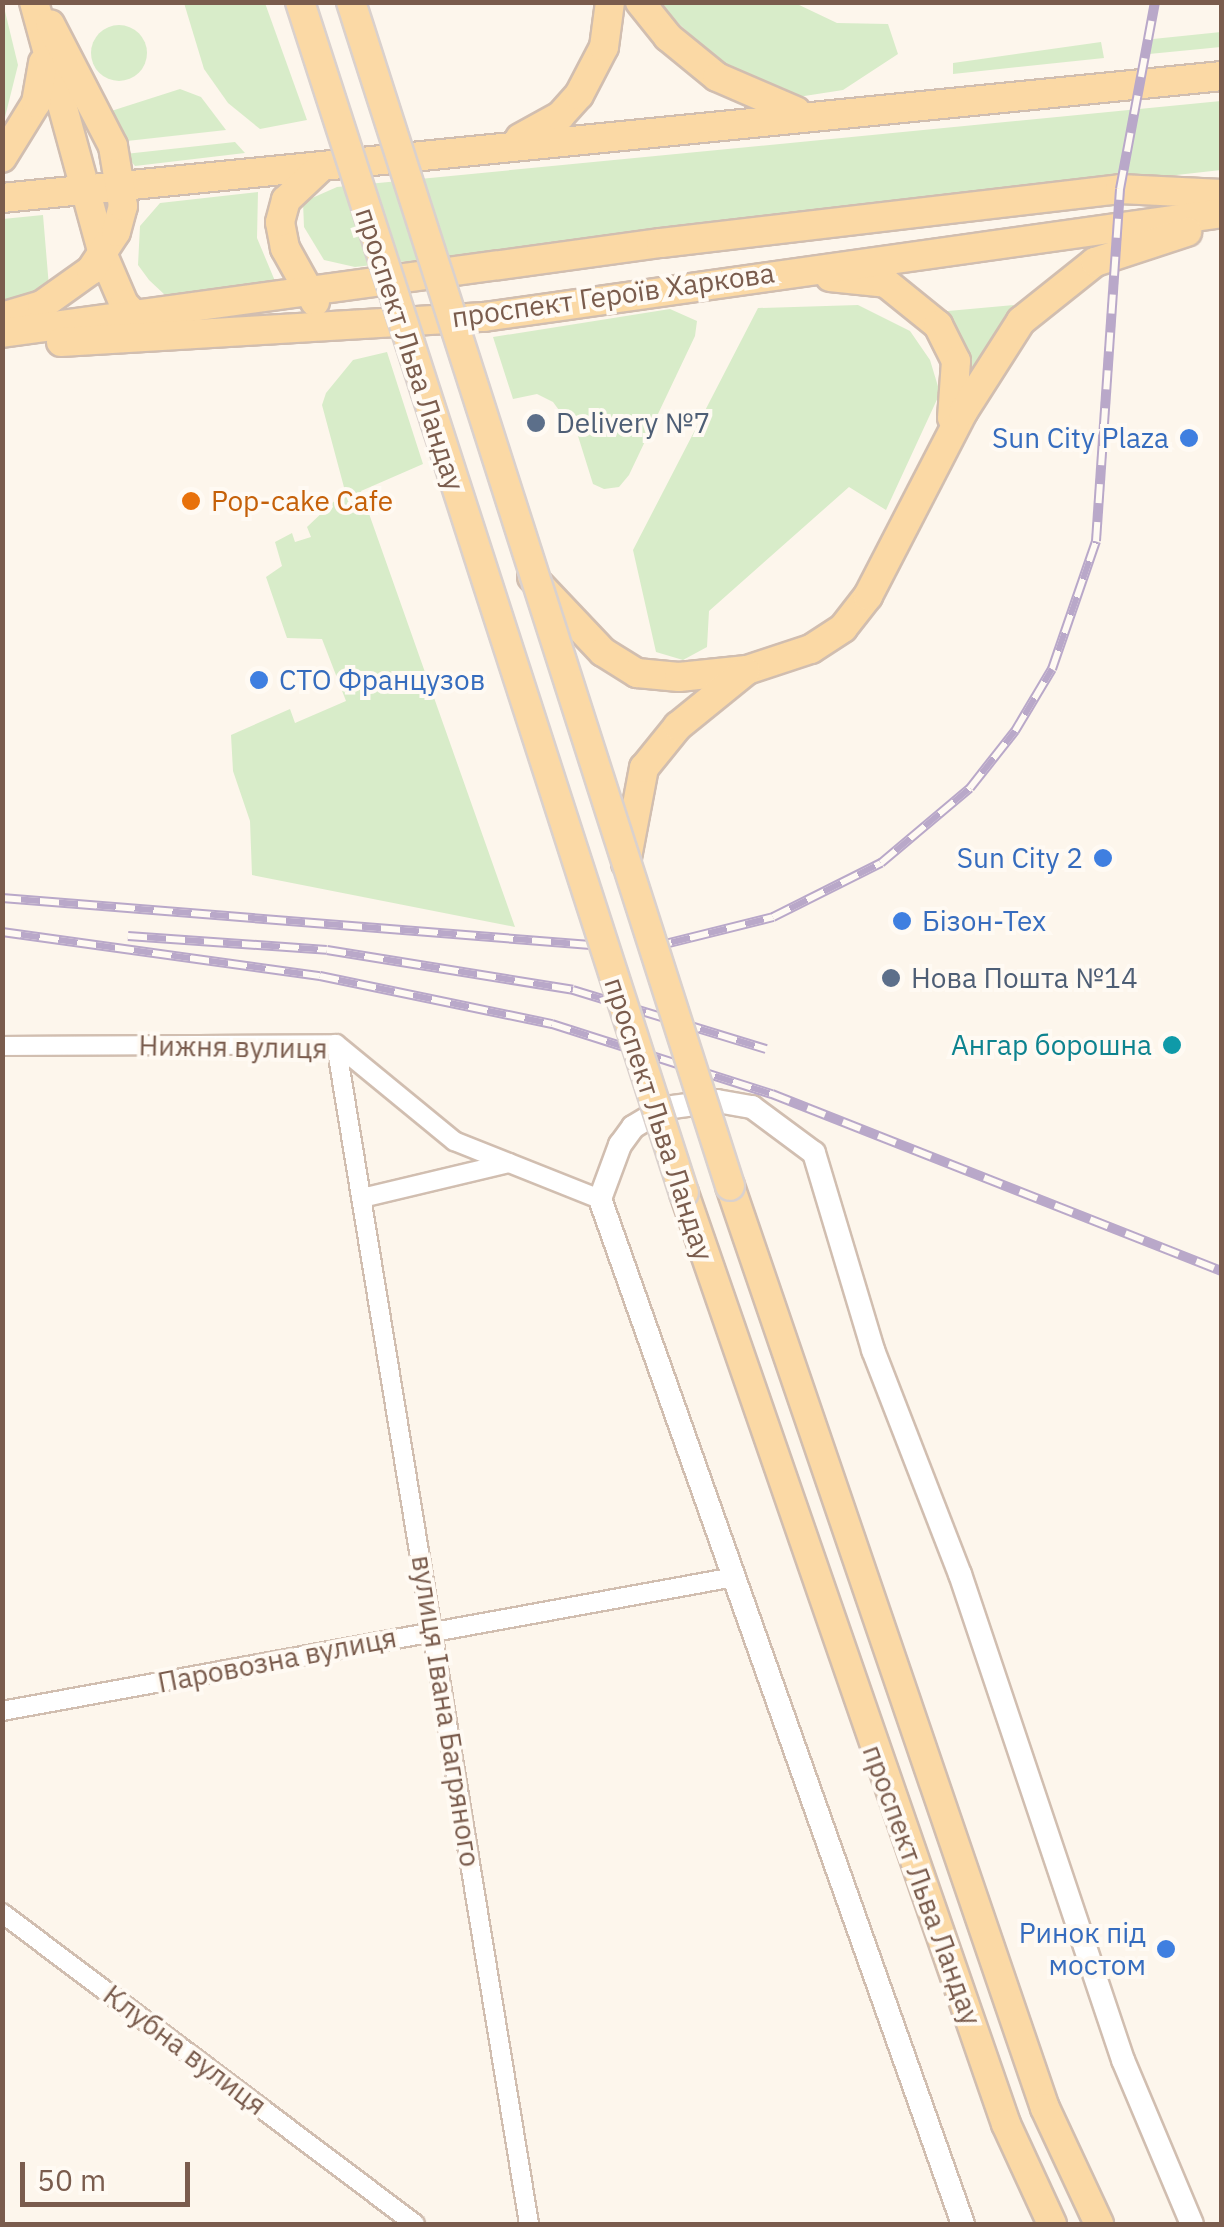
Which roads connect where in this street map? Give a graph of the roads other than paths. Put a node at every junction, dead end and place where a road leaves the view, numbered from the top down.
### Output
1 (300, 2) edge
2 (351, 2) edge
3 (610, 2) edge
4 (640, 2) edge
5 (38, 11) edge
6 (1222, 76) edge
7 (817, 114) junction
8 (499, 147) junction
9 (2, 158) edge
10 (320, 168) junction
11 (124, 185) junction
12 (86, 190) junction
13 (1222, 194) edge
14 (2, 198) edge
15 (1222, 213) edge
16 (1222, 223) edge
17 (106, 250) junction
18 (290, 259) junction
19 (708, 280) junction
20 (352, 286) junction
21 (307, 291) junction
22 (142, 314) junction
23 (2, 317) edge
24 (374, 326) junction
25 (2, 332) edge
26 (178, 335) junction
27 (2, 347) edge
28 (946, 444) junction
29 (532, 577) junction
30 (747, 670) junction
31 (626, 863) junction
32 (336, 1044) junction
33 (2, 1046) edge
34 (509, 1163) junction
35 (362, 1198) junction
36 (600, 1199) junction
37 (729, 1578) junction
38 (433, 1631) junction
39 (2, 1711) edge
40 (2, 1913) edge
41 (415, 2224) edge
42 (528, 2224) edge
43 (963, 2224) edge
44 (1052, 2224) edge
45 (1098, 2224) edge
46 (1192, 2224) edge

1 - 44 main road, проспект Льва Ландау, bridge
2 - 29 main road, проспект Льва Ландау, bridge
3 - 8 main road
4 - 7 main road
5 - 9 main road
5 - 11 main road
5 - 12 main road
6 - 7 main road
7 - 8 main road
8 - 10 main road
10 - 11 main road
10 - 18 main road
11 - 12 main road
11 - 17 main road
12 - 14 main road
12 - 17 main road
13 - 20 main road
15 - 19 main road, проспект Героїв Харкова
16 - 28 main road
17 - 22 main road
17 - 23 main road
18 - 20 main road
18 - 21 main road
19 - 24 main road, проспект Героїв Харкова
19 - 28 main road
20 - 21 main road
21 - 22 main road
21 - 24 main road
22 - 25 main road
22 - 26 main road
24 - 26 main road, проспект Героїв Харкова
26 - 27 main road
28 - 30 main road
29 - 30 main road
29 - 31 main road, проспект Льва Ландау, bridge
30 - 31 main road
31 - 45 main road, проспект Льва Ландау, bridge
32 - 33 street, Нижня вулиця
32 - 34 street, Нижня вулиця
32 - 35 street, вулиця Івана Багряного
34 - 35 street
34 - 36 street, Нижня вулиця
35 - 38 street, вулиця Івана Багряного
36 - 37 street
36 - 46 street
37 - 38 street, Паровозна вулиця
37 - 43 street
38 - 39 street, Паровозна вулиця
38 - 42 street, вулиця Івана Багряного
40 - 41 street, Клубна вулиця

